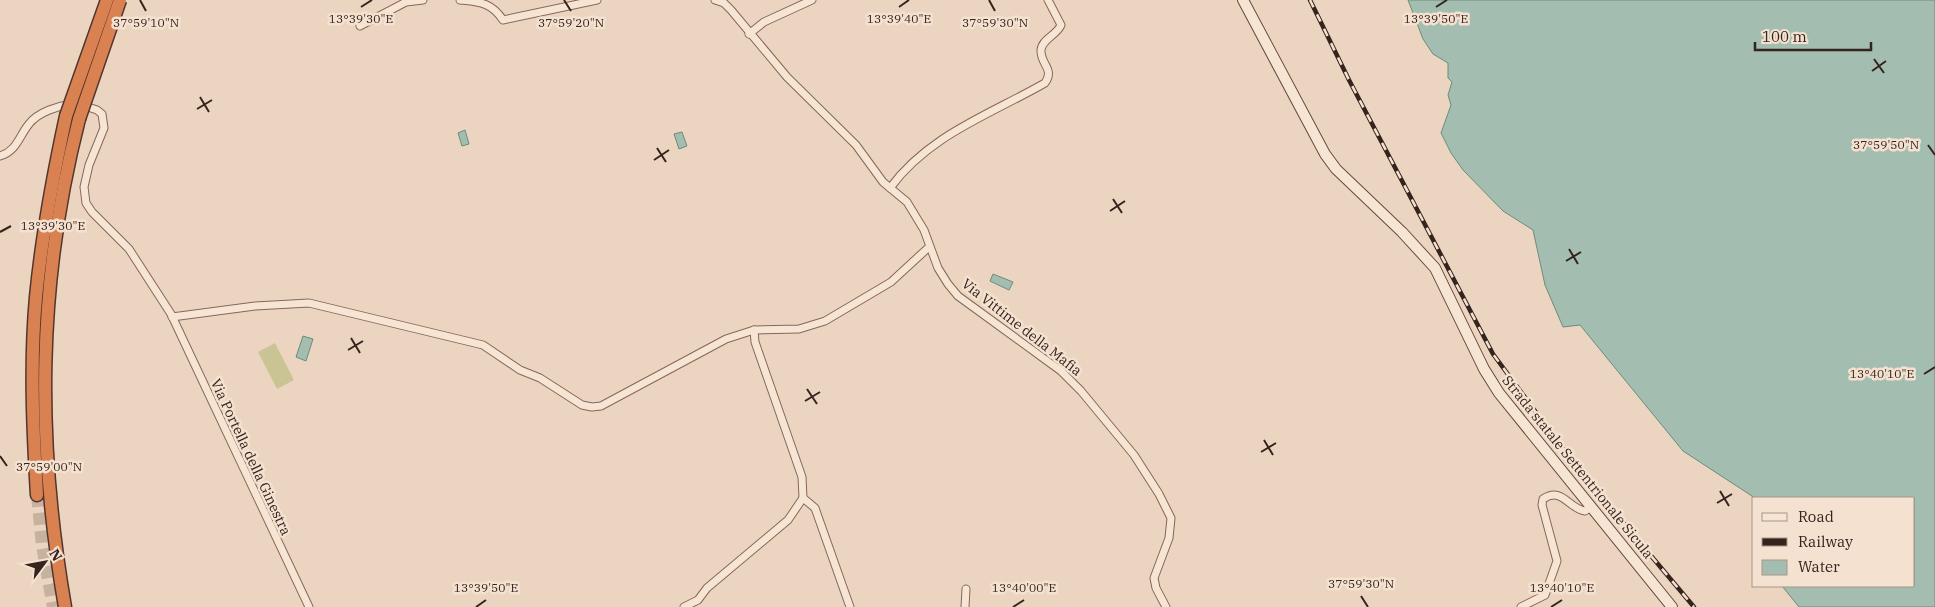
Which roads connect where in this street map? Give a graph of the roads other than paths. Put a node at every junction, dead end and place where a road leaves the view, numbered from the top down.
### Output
1 (107, 0) edge
2 (120, 0) edge
3 (423, 0) edge
4 (460, 0) edge
5 (597, 0) edge
6 (715, 0) edge
7 (812, 0) edge
8 (1048, 0) edge
9 (1243, 0) edge
10 (360, 26) dead end
11 (749, 34) junction
12 (0, 156) edge
13 (890, 188) junction
14 (929, 247) junction
15 (172, 317) junction
16 (754, 330) junction
17 (37, 495) tunnel mouth
18 (803, 498) junction
19 (1591, 506) junction
20 (966, 589) dead end
21 (65, 607) edge
22 (309, 607) edge
23 (684, 607) edge
24 (850, 607) edge
25 (965, 607) edge
26 (1166, 607) edge
27 (1521, 607) edge
28 (1672, 607) edge

1 - 17 highway, bridge
2 - 21 highway, bridge
3 - 10 street
4 - 5 street
6 - 11 street, Via Vittime della Mafia
7 - 11 street
8 - 13 street
9 - 19 main road, Strada statale Settentrionale Sicula
11 - 13 street, Via Vittime della Mafia
12 - 15 street, Via Portella della Ginestra
13 - 14 street, Via Vittime della Mafia
14 - 16 street
14 - 26 street, Via Vittime della Mafia
15 - 16 street
15 - 22 street, Via Portella della Ginestra
16 - 18 street
18 - 23 street
18 - 24 street
19 - 27 street
19 - 28 main road, Strada statale Settentrionale Sicula
20 - 25 street

